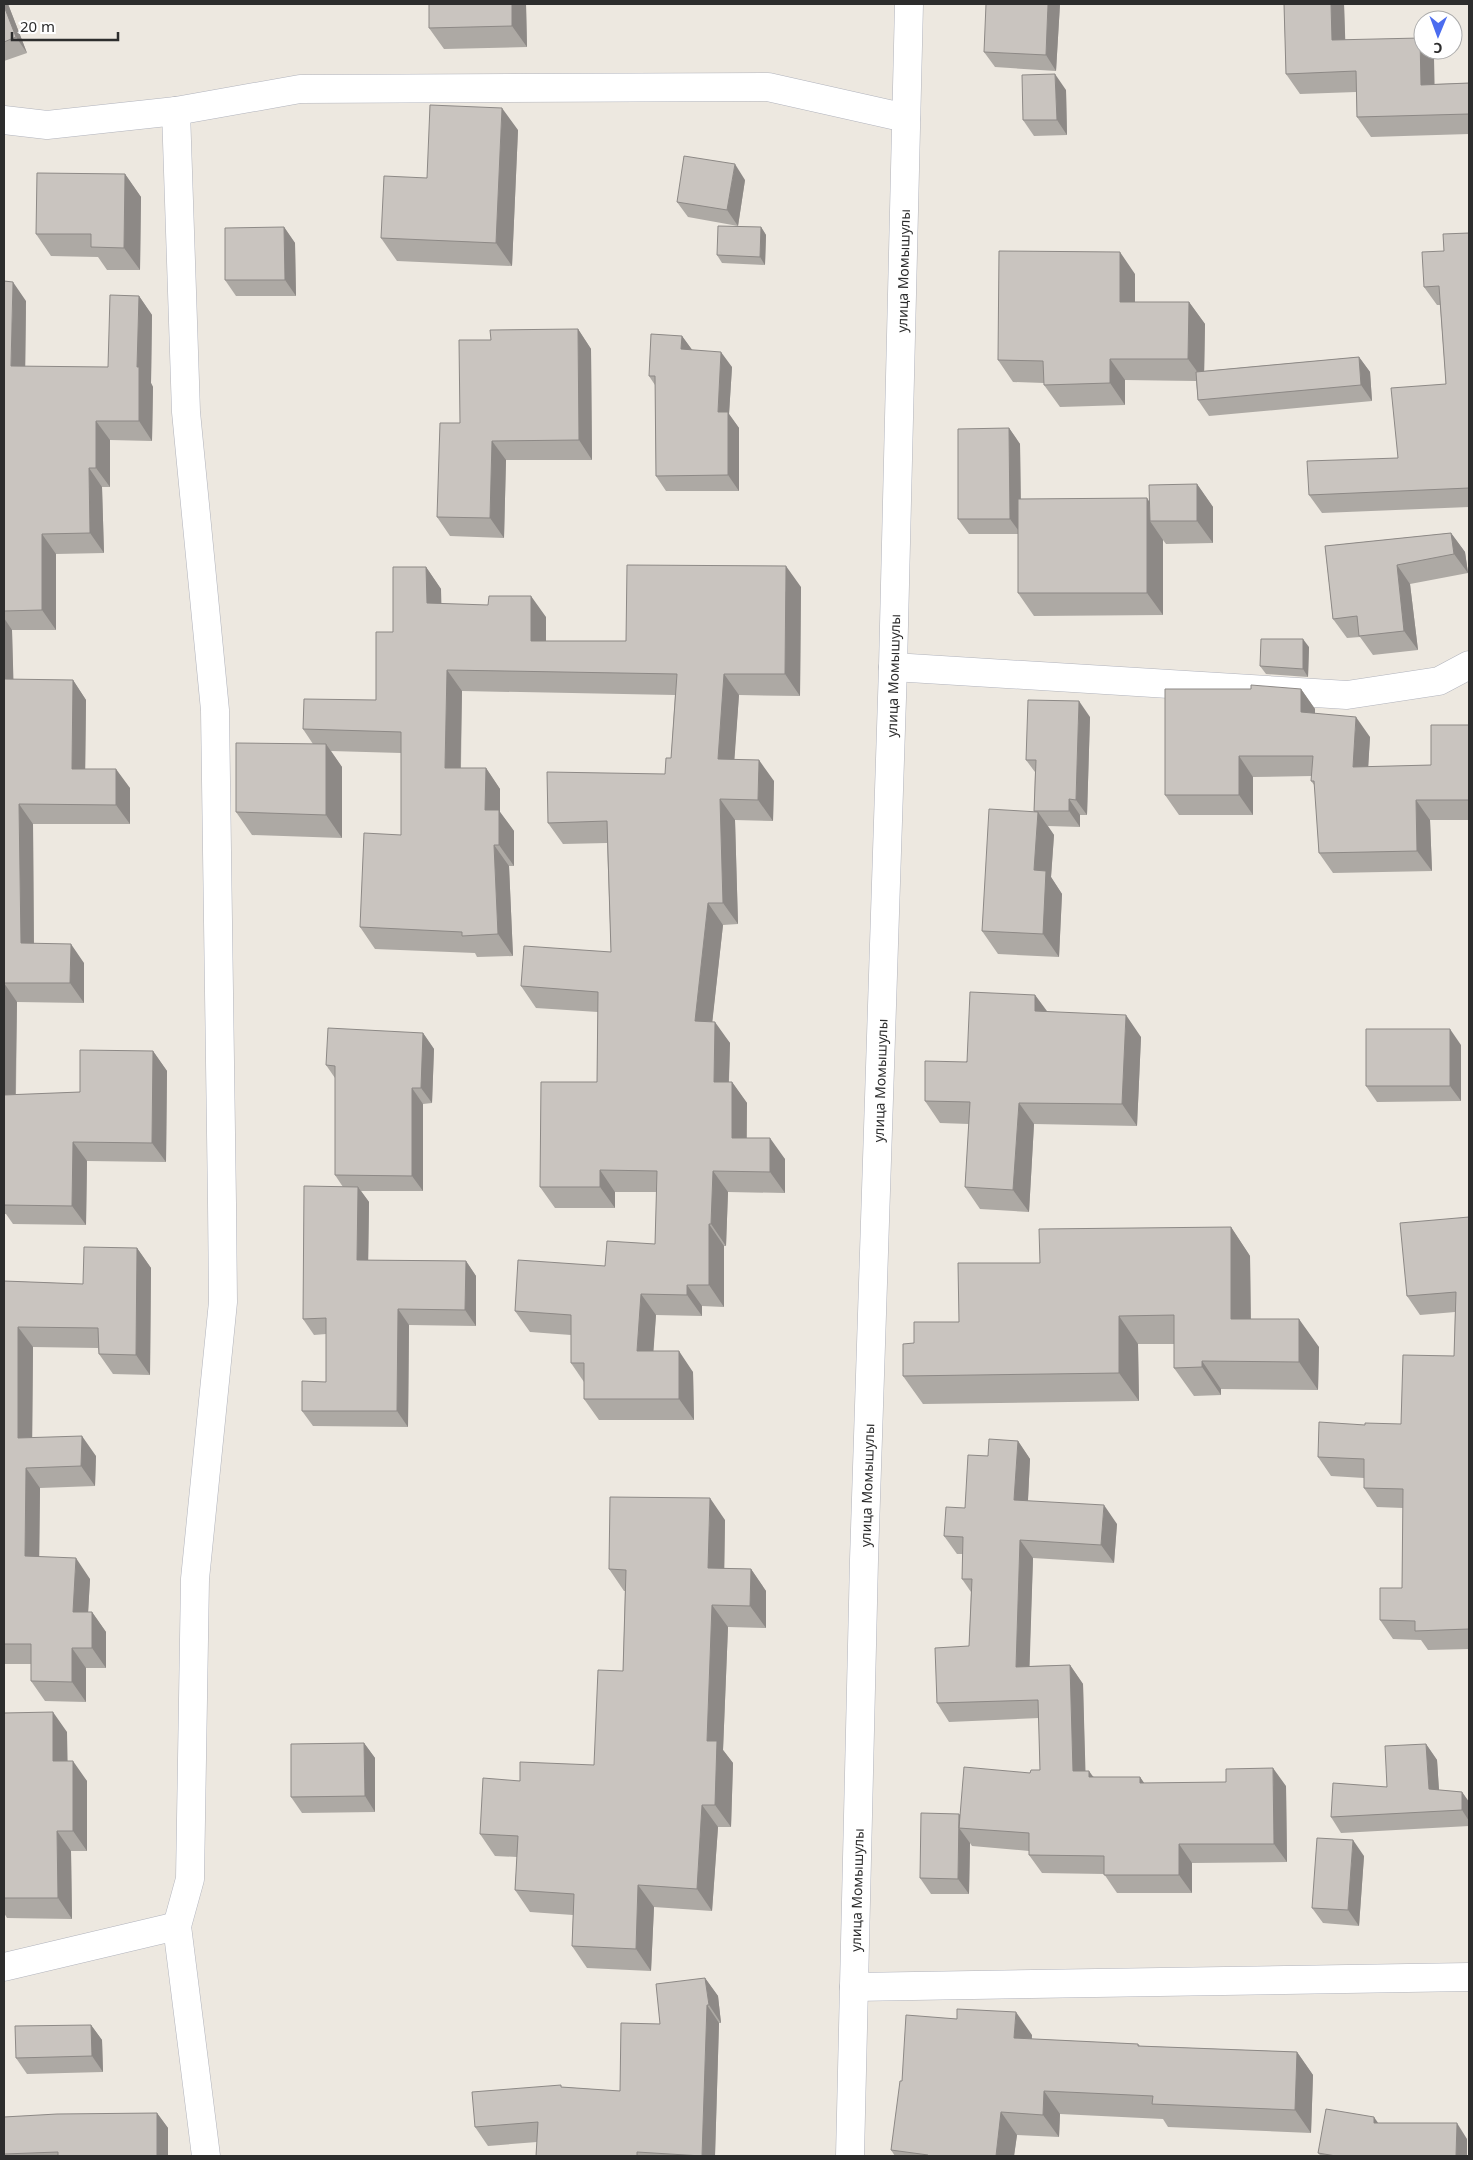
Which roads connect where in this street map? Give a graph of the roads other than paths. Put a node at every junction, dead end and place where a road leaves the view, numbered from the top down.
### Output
1 (909, 4) edge
2 (176, 111) junction
3 (906, 118) junction
4 (4, 120) edge
5 (1469, 665) edge
6 (893, 667) junction
7 (177, 1926) junction
8 (4, 1967) edge
9 (1469, 1977) edge
10 (854, 1987) junction
11 (206, 2156) edge
12 (850, 2156) edge

1 - 3 street, улица Момышулы
2 - 3 street
2 - 4 street
2 - 7 street
3 - 6 street, улица Момышулы
5 - 6 street
6 - 10 street, улица Момышулы
7 - 8 street
7 - 11 street
9 - 10 street
10 - 12 street, улица Момышулы

